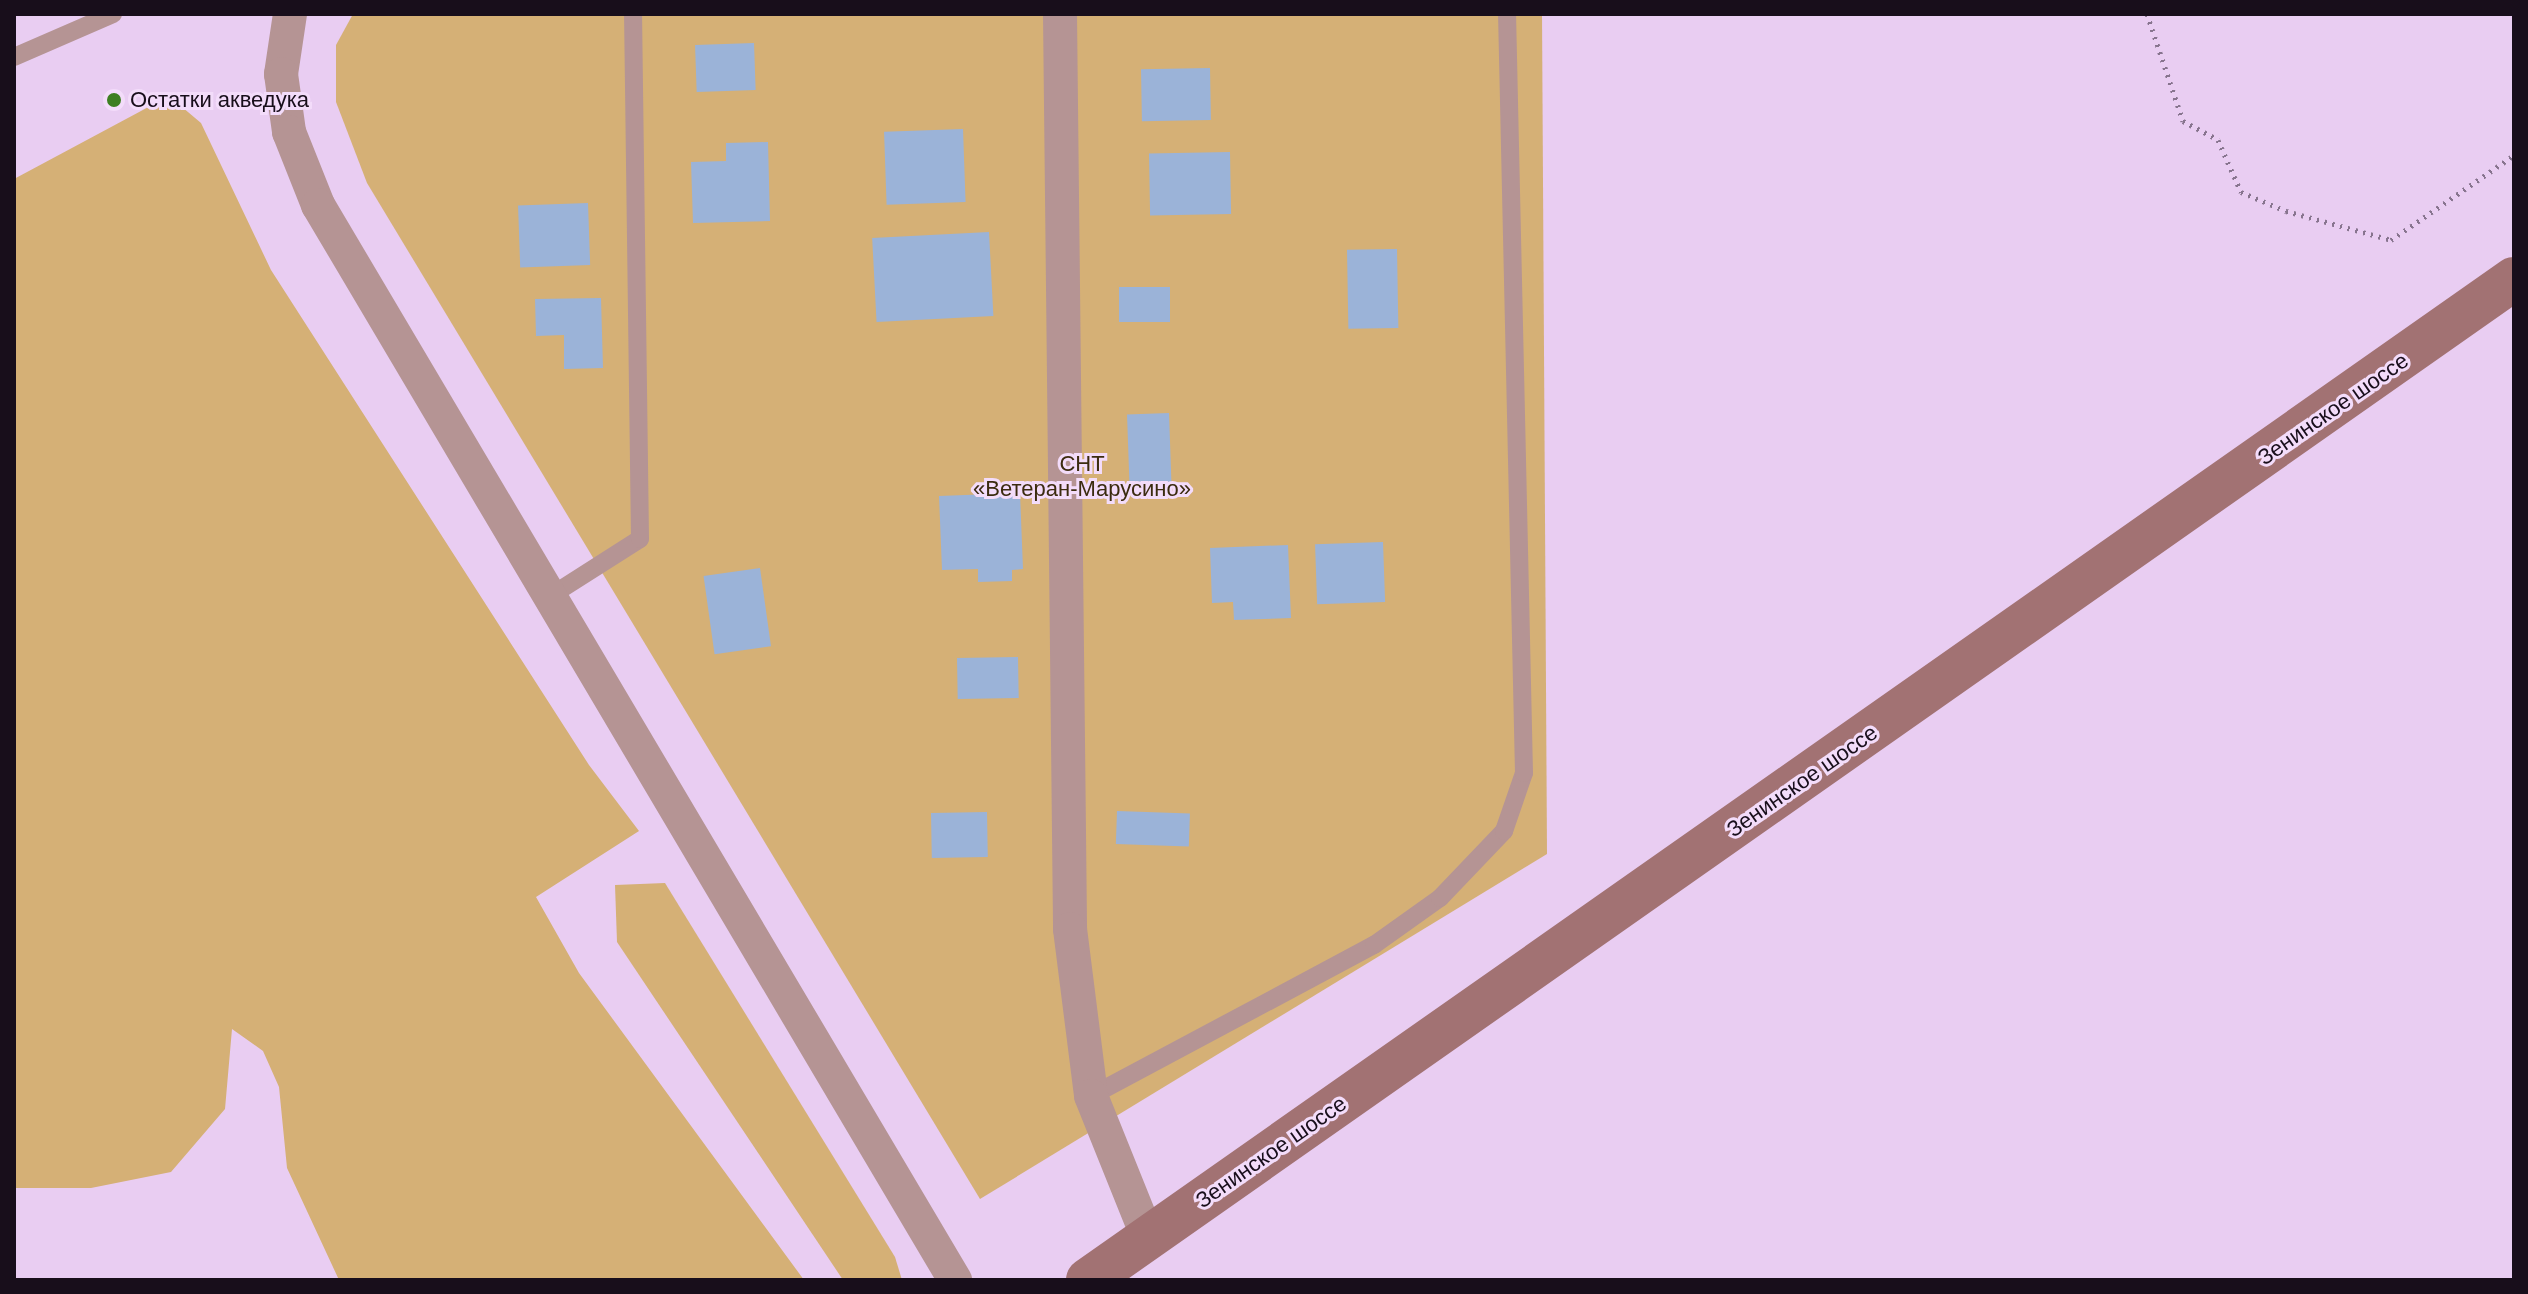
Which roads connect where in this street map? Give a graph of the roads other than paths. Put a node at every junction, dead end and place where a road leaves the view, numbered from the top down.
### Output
1 (113, 14) edge
2 (290, 14) edge
3 (633, 14) edge
4 (1060, 14) edge
5 (1507, 14) edge
6 (14, 57) edge
7 (2514, 279) edge
8 (552, 595) junction
9 (1091, 1096) junction
10 (1148, 1238) junction
11 (955, 1280) edge
12 (1088, 1280) edge

1 - 6 lane
2 - 8 street
3 - 8 lane
4 - 9 street
5 - 9 lane
7 - 10 main road, Зенинское шоссе
8 - 11 street
9 - 10 street
10 - 12 main road, Зенинское шоссе

